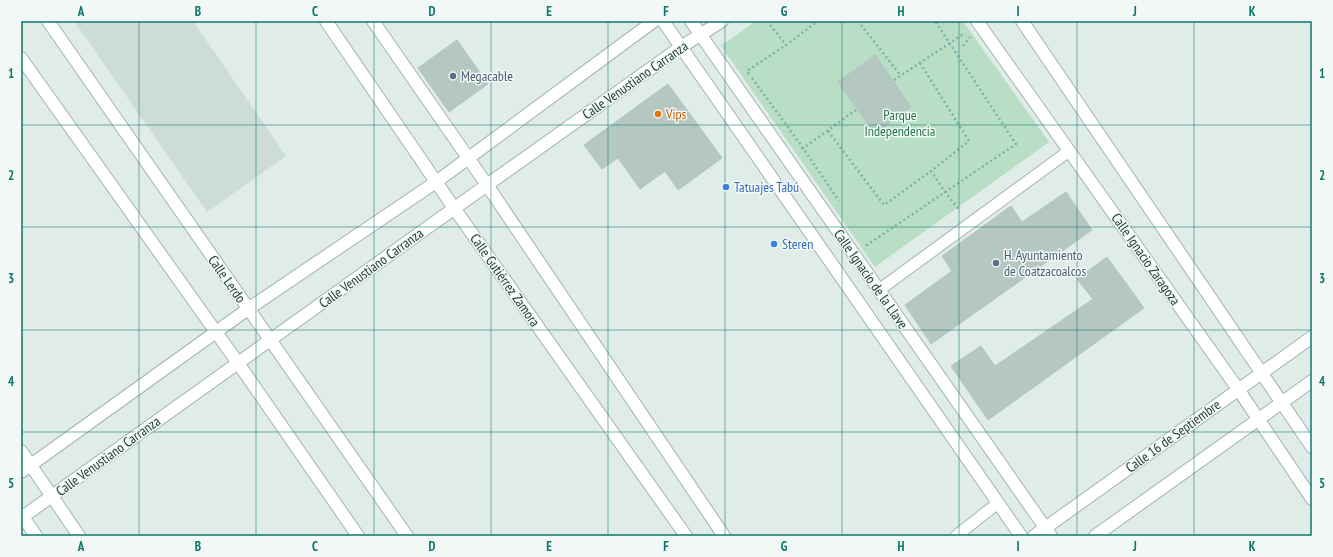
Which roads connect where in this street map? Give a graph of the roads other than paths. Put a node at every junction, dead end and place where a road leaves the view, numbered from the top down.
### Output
1 (48, 21) edge
2 (326, 21) edge
3 (373, 21) edge
4 (654, 21) edge
5 (663, 21) edge
6 (691, 21) edge
7 (722, 21) edge
8 (1022, 21) edge
9 (978, 22) edge
10 (700, 35) junction
11 (681, 48) junction
12 (21, 58) edge
13 (1069, 151) junction
14 (467, 158) junction
15 (436, 182) junction
16 (487, 185) junction
17 (454, 208) junction
18 (879, 290) junction
19 (248, 309) junction
20 (216, 332) junction
21 (1312, 337) edge
22 (270, 340) junction
23 (238, 363) junction
24 (1262, 372) junction
25 (1312, 381) edge
26 (1238, 390) junction
27 (1283, 403) junction
28 (1258, 419) junction
29 (1312, 447) edge
30 (21, 451) edge
31 (26, 469) edge
32 (51, 497) junction
33 (1312, 499) edge
34 (998, 503) junction
35 (22, 516) edge
36 (1048, 532) edge
37 (36, 536) edge
38 (79, 536) edge
39 (358, 536) edge
40 (407, 536) edge
41 (686, 536) edge
42 (724, 536) edge
43 (956, 536) edge
44 (1021, 536) edge
45 (1034, 536) edge
46 (1095, 536) edge

1 - 19 street, Calle Lerdo
2 - 15 street, Calle Gutiérrez Zamora
3 - 14 street
4 - 14 street
5 - 11 street, Calle Ignacio de la Llave
6 - 10 street, Calle Ignacio de la Llave
7 - 10 street, Calle Venustiano Carranza
8 - 24 street
9 - 13 street, Calle Ignacio Zaragoza
10 - 11 street, Calle Venustiano Carranza
10 - 18 street, Calle Ignacio de la Llave
11 - 16 street, Calle Venustiano Carranza
11 - 34 street, Calle Ignacio de la Llave
12 - 20 street
13 - 18 lane
13 - 26 street, Calle Ignacio Zaragoza
14 - 15 street
14 - 16 street
15 - 17 street, Calle Gutiérrez Zamora
15 - 19 street
16 - 17 street, Calle Venustiano Carranza
16 - 42 street
17 - 22 street, Calle Venustiano Carranza
17 - 41 street, Calle Gutiérrez Zamora
18 - 36 street, Calle Ignacio de la Llave
19 - 20 street
19 - 22 street, Calle Lerdo
20 - 23 street
20 - 31 street
21 - 24 street, Calle 16 de Septiembre
22 - 23 street, Calle Venustiano Carranza
22 - 40 street, Calle Lerdo
23 - 32 street, Calle Venustiano Carranza
23 - 39 street
24 - 26 street, Calle 16 de Septiembre
24 - 27 street
25 - 27 street
26 - 28 street, Calle Ignacio Zaragoza
26 - 36 street, Calle 16 de Septiembre
27 - 28 street
27 - 29 street
28 - 33 street, Calle Ignacio Zaragoza
28 - 46 street
30 - 31 street
31 - 32 street
32 - 35 street, Calle Venustiano Carranza
32 - 38 street
34 - 43 lane
34 - 44 street, Calle Ignacio de la Llave
35 - 37 street
36 - 45 street, Calle 16 de Septiembre

